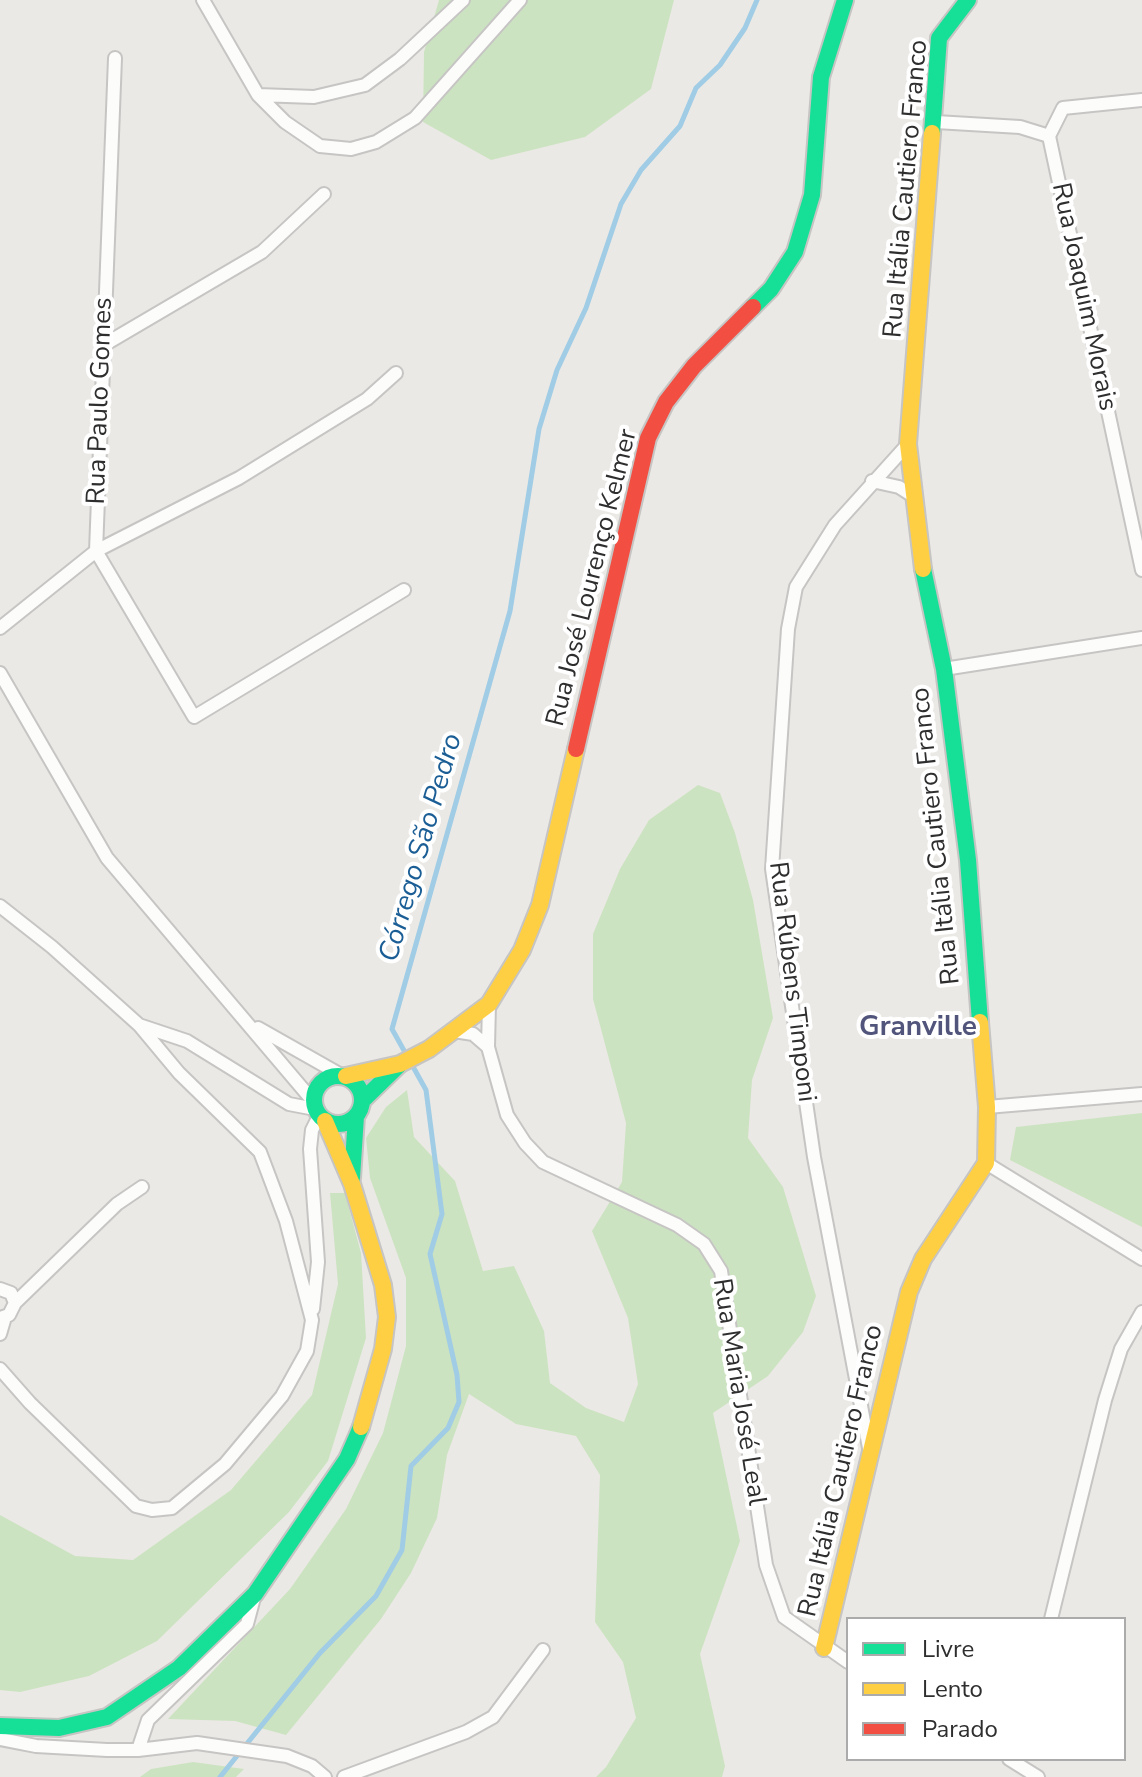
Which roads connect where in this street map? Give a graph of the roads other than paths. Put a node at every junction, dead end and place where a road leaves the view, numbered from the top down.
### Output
1 (203, 0) edge
2 (463, 0) edge
3 (520, 0) edge
4 (845, 0) edge
5 (968, 0) edge
6 (115, 58) dead end
7 (258, 95) junction
8 (1142, 100) edge
9 (936, 122) junction
10 (1049, 136) junction
11 (324, 194) dead end
12 (102, 346) junction
13 (396, 373) dead end
14 (908, 444) junction
15 (872, 481) junction
16 (913, 496) junction
17 (96, 551) junction
18 (1142, 570) edge
19 (404, 590) dead end
20 (0, 628) edge
21 (1142, 638) edge
22 (944, 669) junction
23 (0, 673) edge
24 (0, 906) edge
25 (489, 1004) junction
26 (248, 1022) junction
27 (139, 1025) junction
28 (454, 1031) junction
29 (488, 1047) junction
30 (400, 1064) junction
31 (343, 1076) junction
32 (1142, 1094) edge
33 (987, 1107) junction
34 (359, 1109) junction
35 (318, 1112) junction
36 (986, 1163) junction
37 (352, 1184) junction
38 (142, 1187) dead end
39 (1142, 1259) edge
40 (1, 1287) edge
41 (15, 1303) junction
42 (1142, 1312) edge
43 (2, 1318) edge
44 (312, 1320) junction
45 (0, 1334) edge
46 (0, 1369) edge
47 (871, 1455) junction
48 (255, 1594) junction
49 (1051, 1617) edge
50 (824, 1648) junction
51 (543, 1650) dead end
52 (846, 1661) edge
53 (0, 1726) edge
54 (0, 1739) edge
55 (138, 1750) junction
56 (1014, 1761) edge
57 (325, 1777) edge
58 (344, 1777) edge
59 (1038, 1777) edge

1 - 7 street
2 - 7 street
3 - 7 street
4 - 25 main road, Rua José Lourenço Kelmer
5 - 9 main road, Rua Itália Cautiero Franco
6 - 12 street, Rua Paulo Gomes
8 - 10 street
9 - 10 street
9 - 14 main road, Rua Itália Cautiero Franco
10 - 18 street, Rua Joaquim Morais
11 - 12 street
12 - 17 street, Rua Paulo Gomes
13 - 17 street
14 - 15 street, Rua Rúbens Timponi
14 - 16 main road, Rua Itália Cautiero Franco
15 - 16 street
15 - 47 street, Rua Rúbens Timponi
16 - 22 main road, Rua Itália Cautiero Franco
17 - 19 street
17 - 20 street
21 - 22 street
22 - 33 main road, Rua Itália Cautiero Franco
23 - 26 street
24 - 27 street
25 - 28 main road, Rua José Lourenço Kelmer
25 - 29 street, Rua Maria José Leal
26 - 31 street
26 - 35 street
27 - 35 street
27 - 44 street
28 - 29 street
28 - 30 main road, Rua José Lourenço Kelmer
29 - 50 street, Rua Maria José Leal
30 - 31 main road, Rua José Lourenço Kelmer
30 - 34 main road, Rua José Lourenço Kelmer
31 - 34 main road
31 - 35 main road
32 - 33 street
33 - 36 main road, Rua Itália Cautiero Franco
34 - 35 main road
34 - 37 main road
35 - 37 main road
35 - 44 street
36 - 39 street
36 - 47 main road, Rua Itália Cautiero Franco
37 - 48 main road
38 - 41 street
40 - 41 street
41 - 43 street
42 - 49 street
43 - 45 street
44 - 46 street
47 - 50 main road, Rua Itália Cautiero Franco
48 - 53 main road
48 - 55 street
50 - 52 street, Rua Maria José Leal
51 - 58 street
54 - 55 street
55 - 57 street
56 - 59 street

